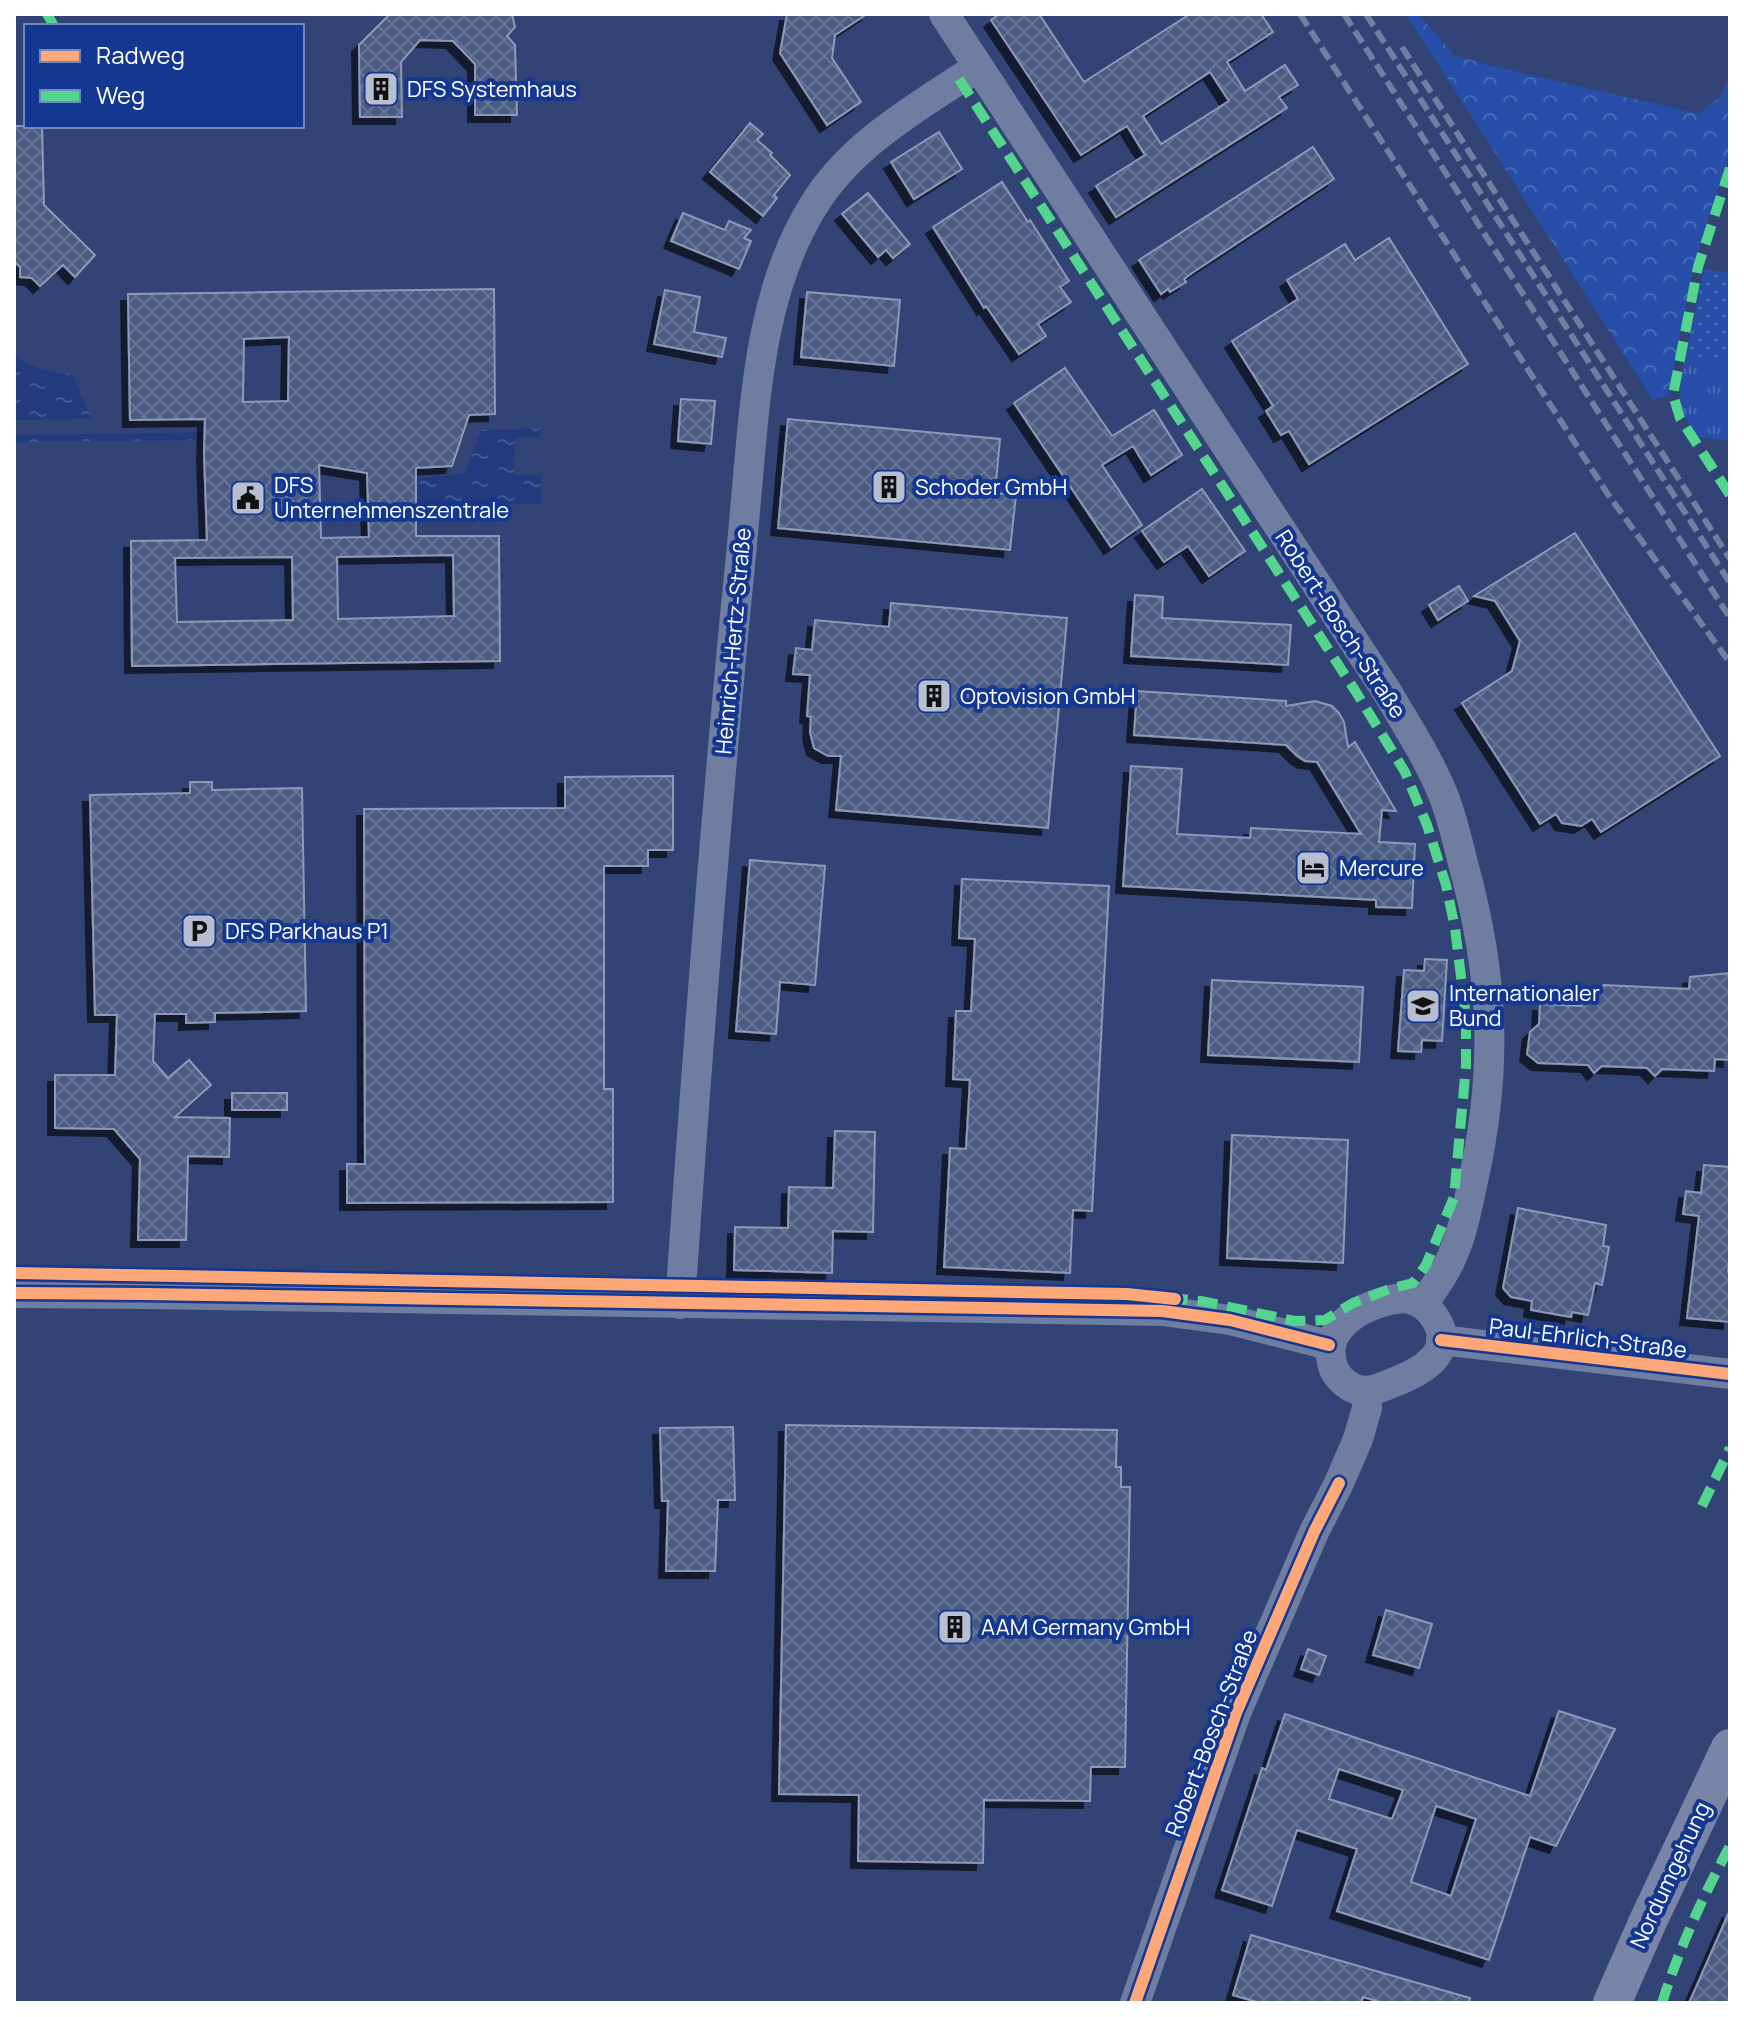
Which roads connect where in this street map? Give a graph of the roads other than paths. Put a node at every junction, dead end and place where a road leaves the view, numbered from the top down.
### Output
1 (944, 14) edge
2 (978, 67) junction
3 (14, 1293) edge
4 (680, 1304) junction
5 (1423, 1304) junction
6 (1441, 1340) junction
7 (1329, 1345) junction
8 (1730, 1374) edge
9 (1366, 1391) junction
10 (1730, 1748) edge
11 (1135, 2003) edge
12 (1612, 2003) edge

1 - 2 street, Robert-Bosch-Straße
2 - 4 street, Heinrich-Hertz-Straße
2 - 5 street, Robert-Bosch-Straße
3 - 4 street
4 - 7 street
5 - 6 street
5 - 7 street
6 - 8 street, Paul-Ehrlich-Straße
6 - 9 street
7 - 9 street
9 - 11 street, Robert-Bosch-Straße
10 - 12 main road, Nordumgehung

